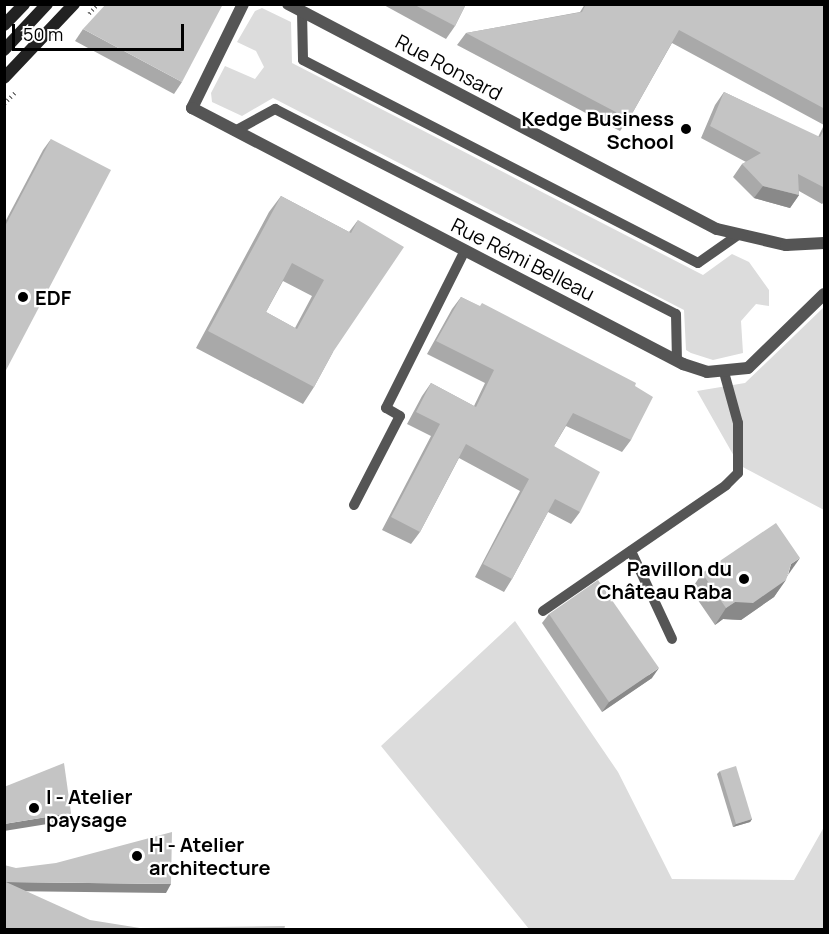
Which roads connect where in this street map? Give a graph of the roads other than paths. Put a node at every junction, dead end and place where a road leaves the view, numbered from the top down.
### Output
1 (24, 4) edge
2 (47, 4) edge
3 (74, 4) edge
4 (243, 4) edge
5 (288, 4) edge
6 (302, 11) junction
7 (4, 25) edge
8 (4, 50) edge
9 (4, 78) edge
10 (235, 131) junction
11 (738, 235) junction
12 (822, 245) edge
13 (465, 250) junction
14 (825, 294) edge
15 (677, 360) junction
16 (724, 372) junction
17 (354, 505) dead end
18 (631, 551) junction
19 (543, 611) dead end
20 (672, 639) dead end

1 - 7 main road
2 - 8 main road
3 - 9 main road
4 - 10 street, Rue Rémi Belleau
5 - 6 street, Rue Ronsard
6 - 11 street, Rue Ronsard
6 - 11 lane
10 - 13 street, Rue Rémi Belleau
10 - 15 lane
11 - 12 street, Rue Ronsard
13 - 15 street, Rue Rémi Belleau
13 - 17 lane
14 - 16 street, Rue Rémi Belleau
15 - 16 street, Rue Rémi Belleau
16 - 18 lane
18 - 19 lane
18 - 20 lane

